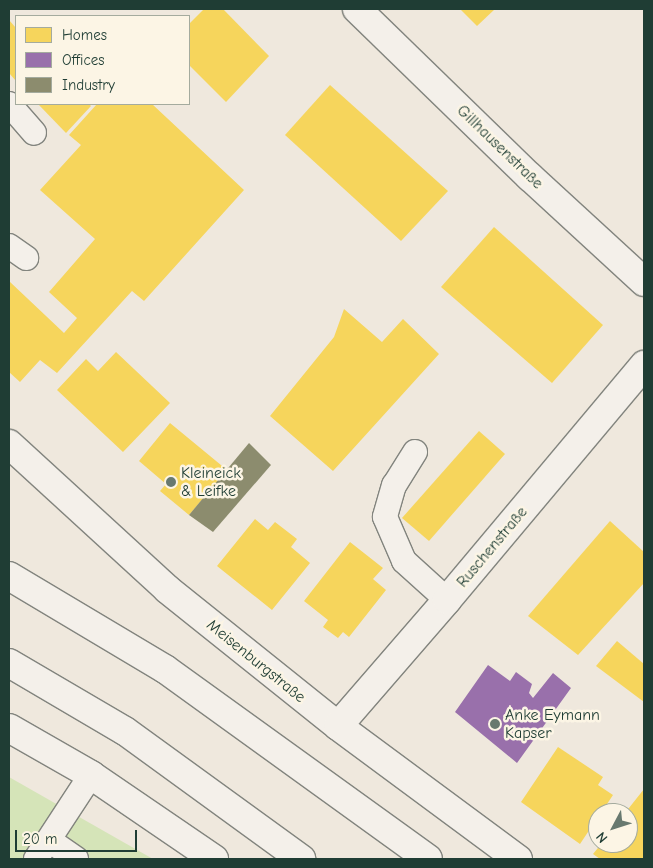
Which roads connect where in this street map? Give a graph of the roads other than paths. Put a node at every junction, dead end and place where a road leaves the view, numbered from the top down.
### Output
1 (358, 9) edge
2 (9, 104) edge
3 (34, 133) dead end
4 (644, 282) edge
5 (644, 365) edge
6 (9, 444) edge
7 (415, 452) dead end
8 (9, 576) edge
9 (447, 600) junction
10 (9, 663) edge
11 (338, 726) junction
12 (9, 728) edge
13 (91, 775) junction
14 (42, 850) edge
15 (76, 859) edge
16 (214, 859) edge
17 (301, 859) edge
18 (428, 859) edge
19 (518, 859) edge

1 - 4 street, Gillhausenstraße
2 - 3 lane
5 - 9 street, Ruschenstraße
6 - 11 street, Meisenburgstraße
7 - 9 lane
8 - 18 street
9 - 11 street, Ruschenstraße
10 - 17 street
11 - 19 street, Meisenburgstraße
12 - 13 street
13 - 14 lane
13 - 16 street
14 - 15 lane

